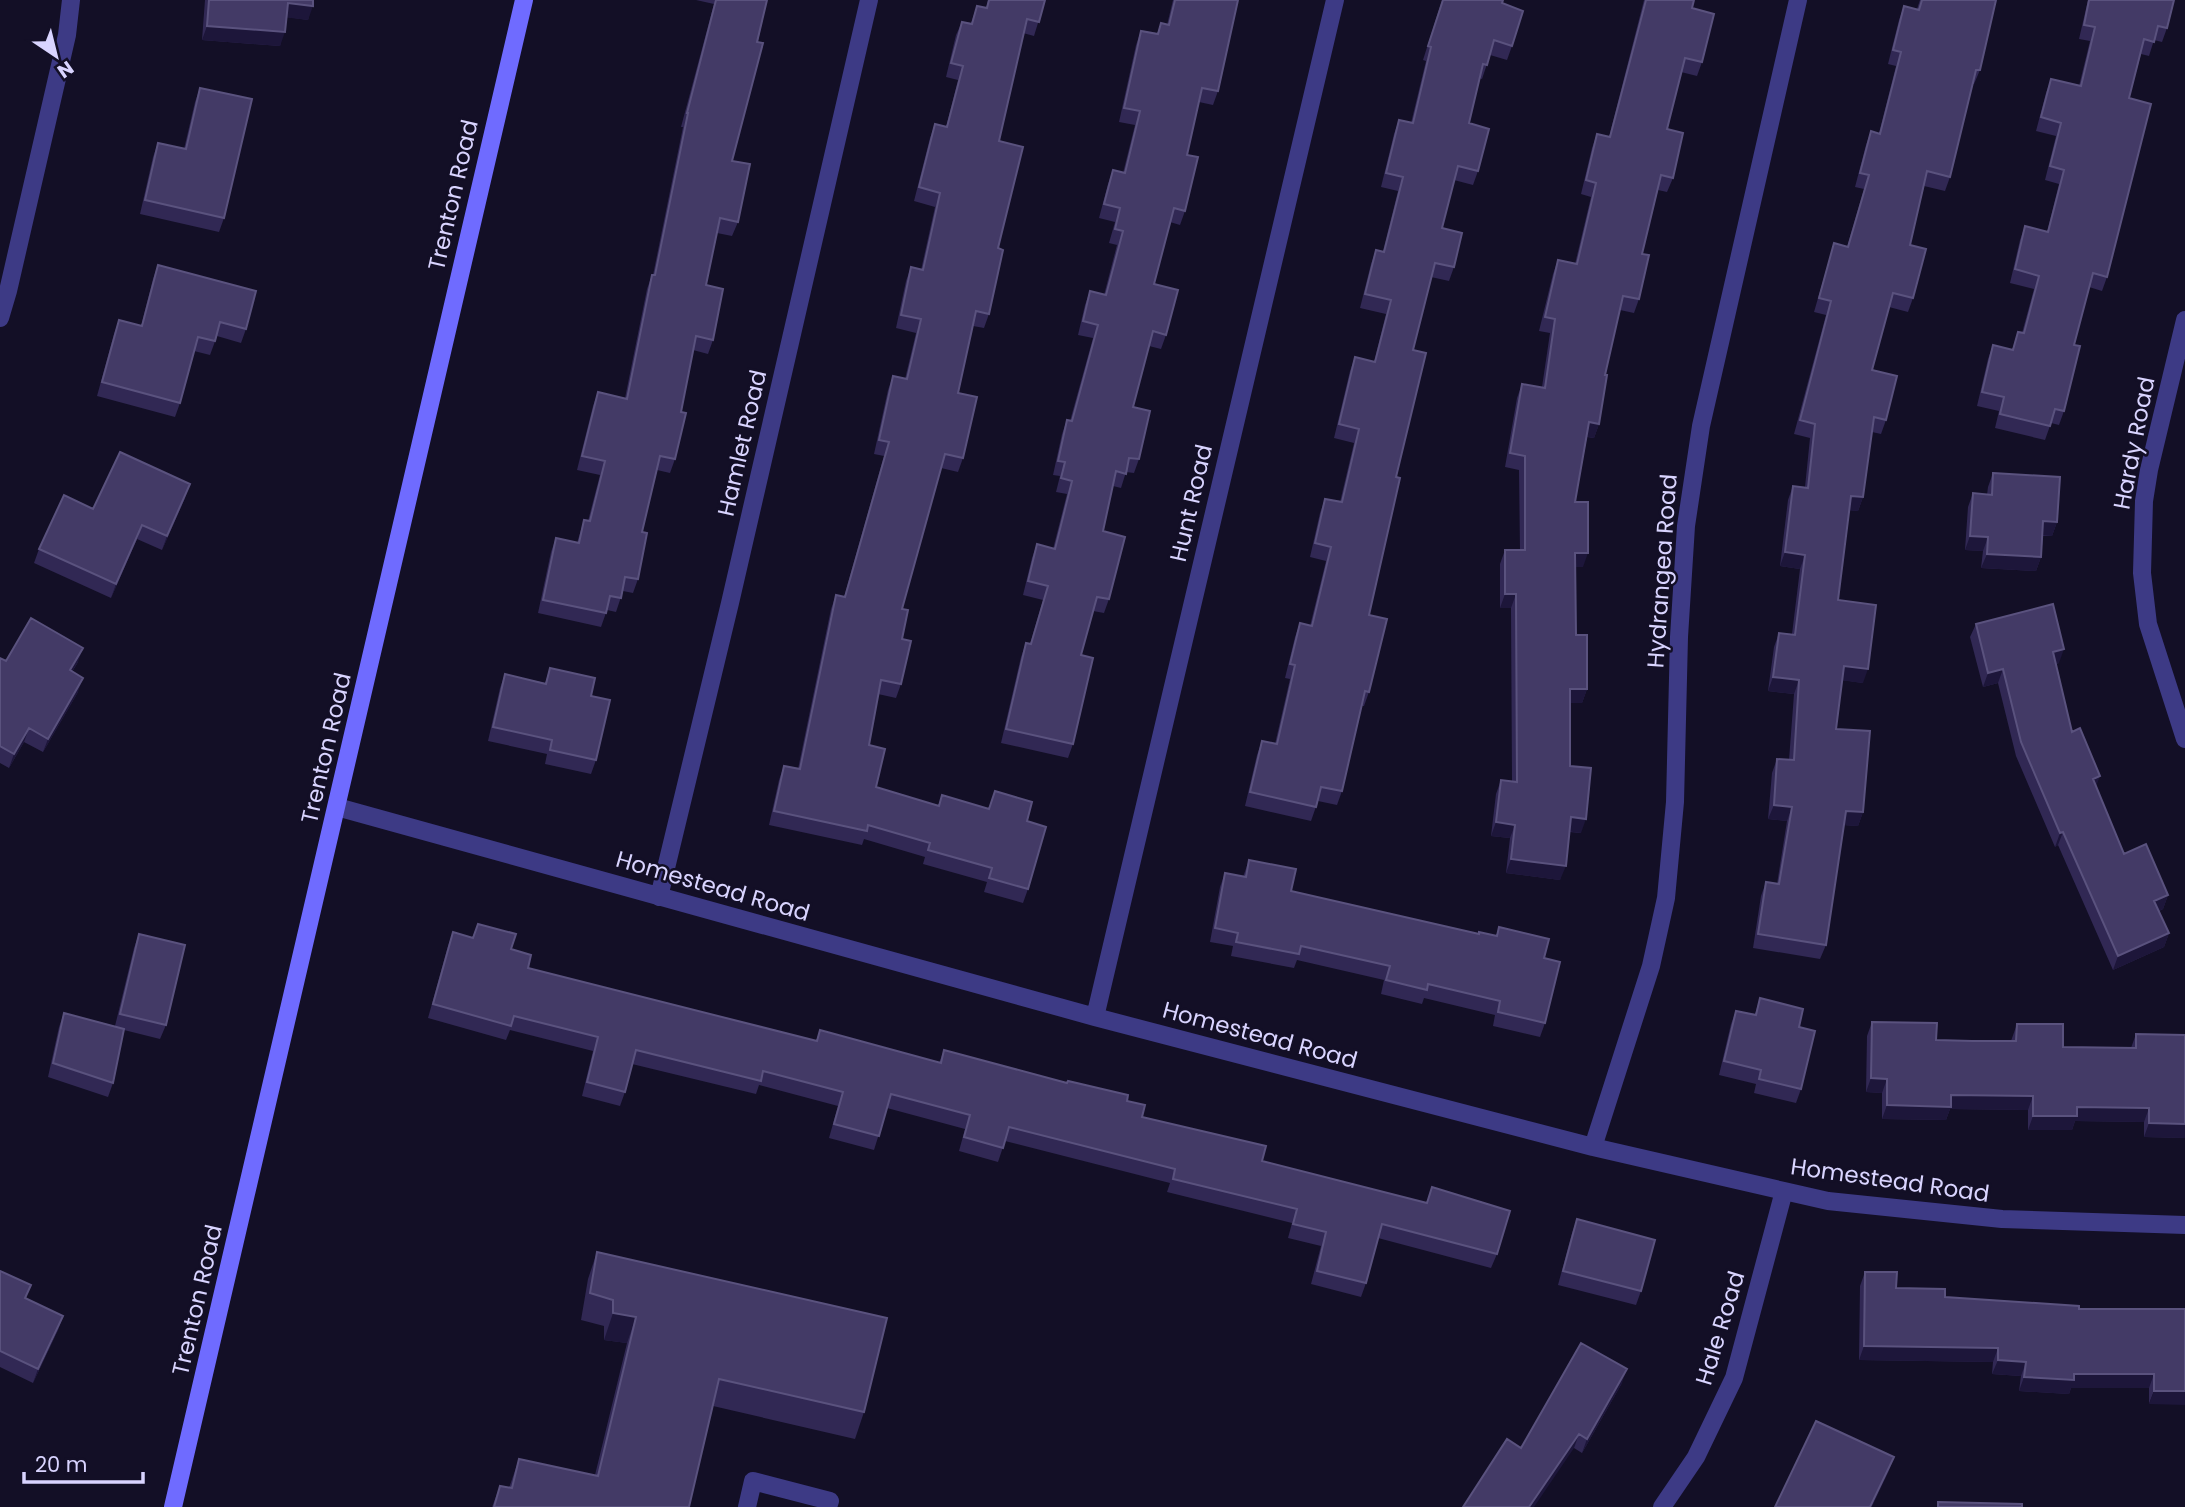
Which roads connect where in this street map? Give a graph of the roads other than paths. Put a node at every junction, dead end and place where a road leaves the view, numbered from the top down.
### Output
1 (71, 0) edge
2 (524, 0) edge
3 (869, 0) edge
4 (1335, 0) edge
5 (1798, 0) edge
6 (0, 318) edge
7 (2185, 320) edge
8 (2185, 738) edge
9 (337, 807) junction
10 (659, 897) junction
11 (1095, 1017) junction
12 (1593, 1147) junction
13 (1784, 1191) junction
14 (2185, 1225) edge
15 (173, 1507) edge
16 (747, 1507) edge
17 (828, 1507) edge
18 (1662, 1507) edge

1 - 6 street
2 - 9 main road, Trenton Road
3 - 10 street, Hamlet Road
4 - 11 street, Hunt Road
5 - 12 street, Hydrangea Road
7 - 8 street, Hardy Road
9 - 10 street, Homestead Road
9 - 15 main road, Trenton Road
10 - 11 street, Homestead Road
11 - 12 street, Homestead Road
12 - 13 street, Homestead Road
13 - 14 street, Homestead Road
13 - 18 street, Hale Road
16 - 17 street

